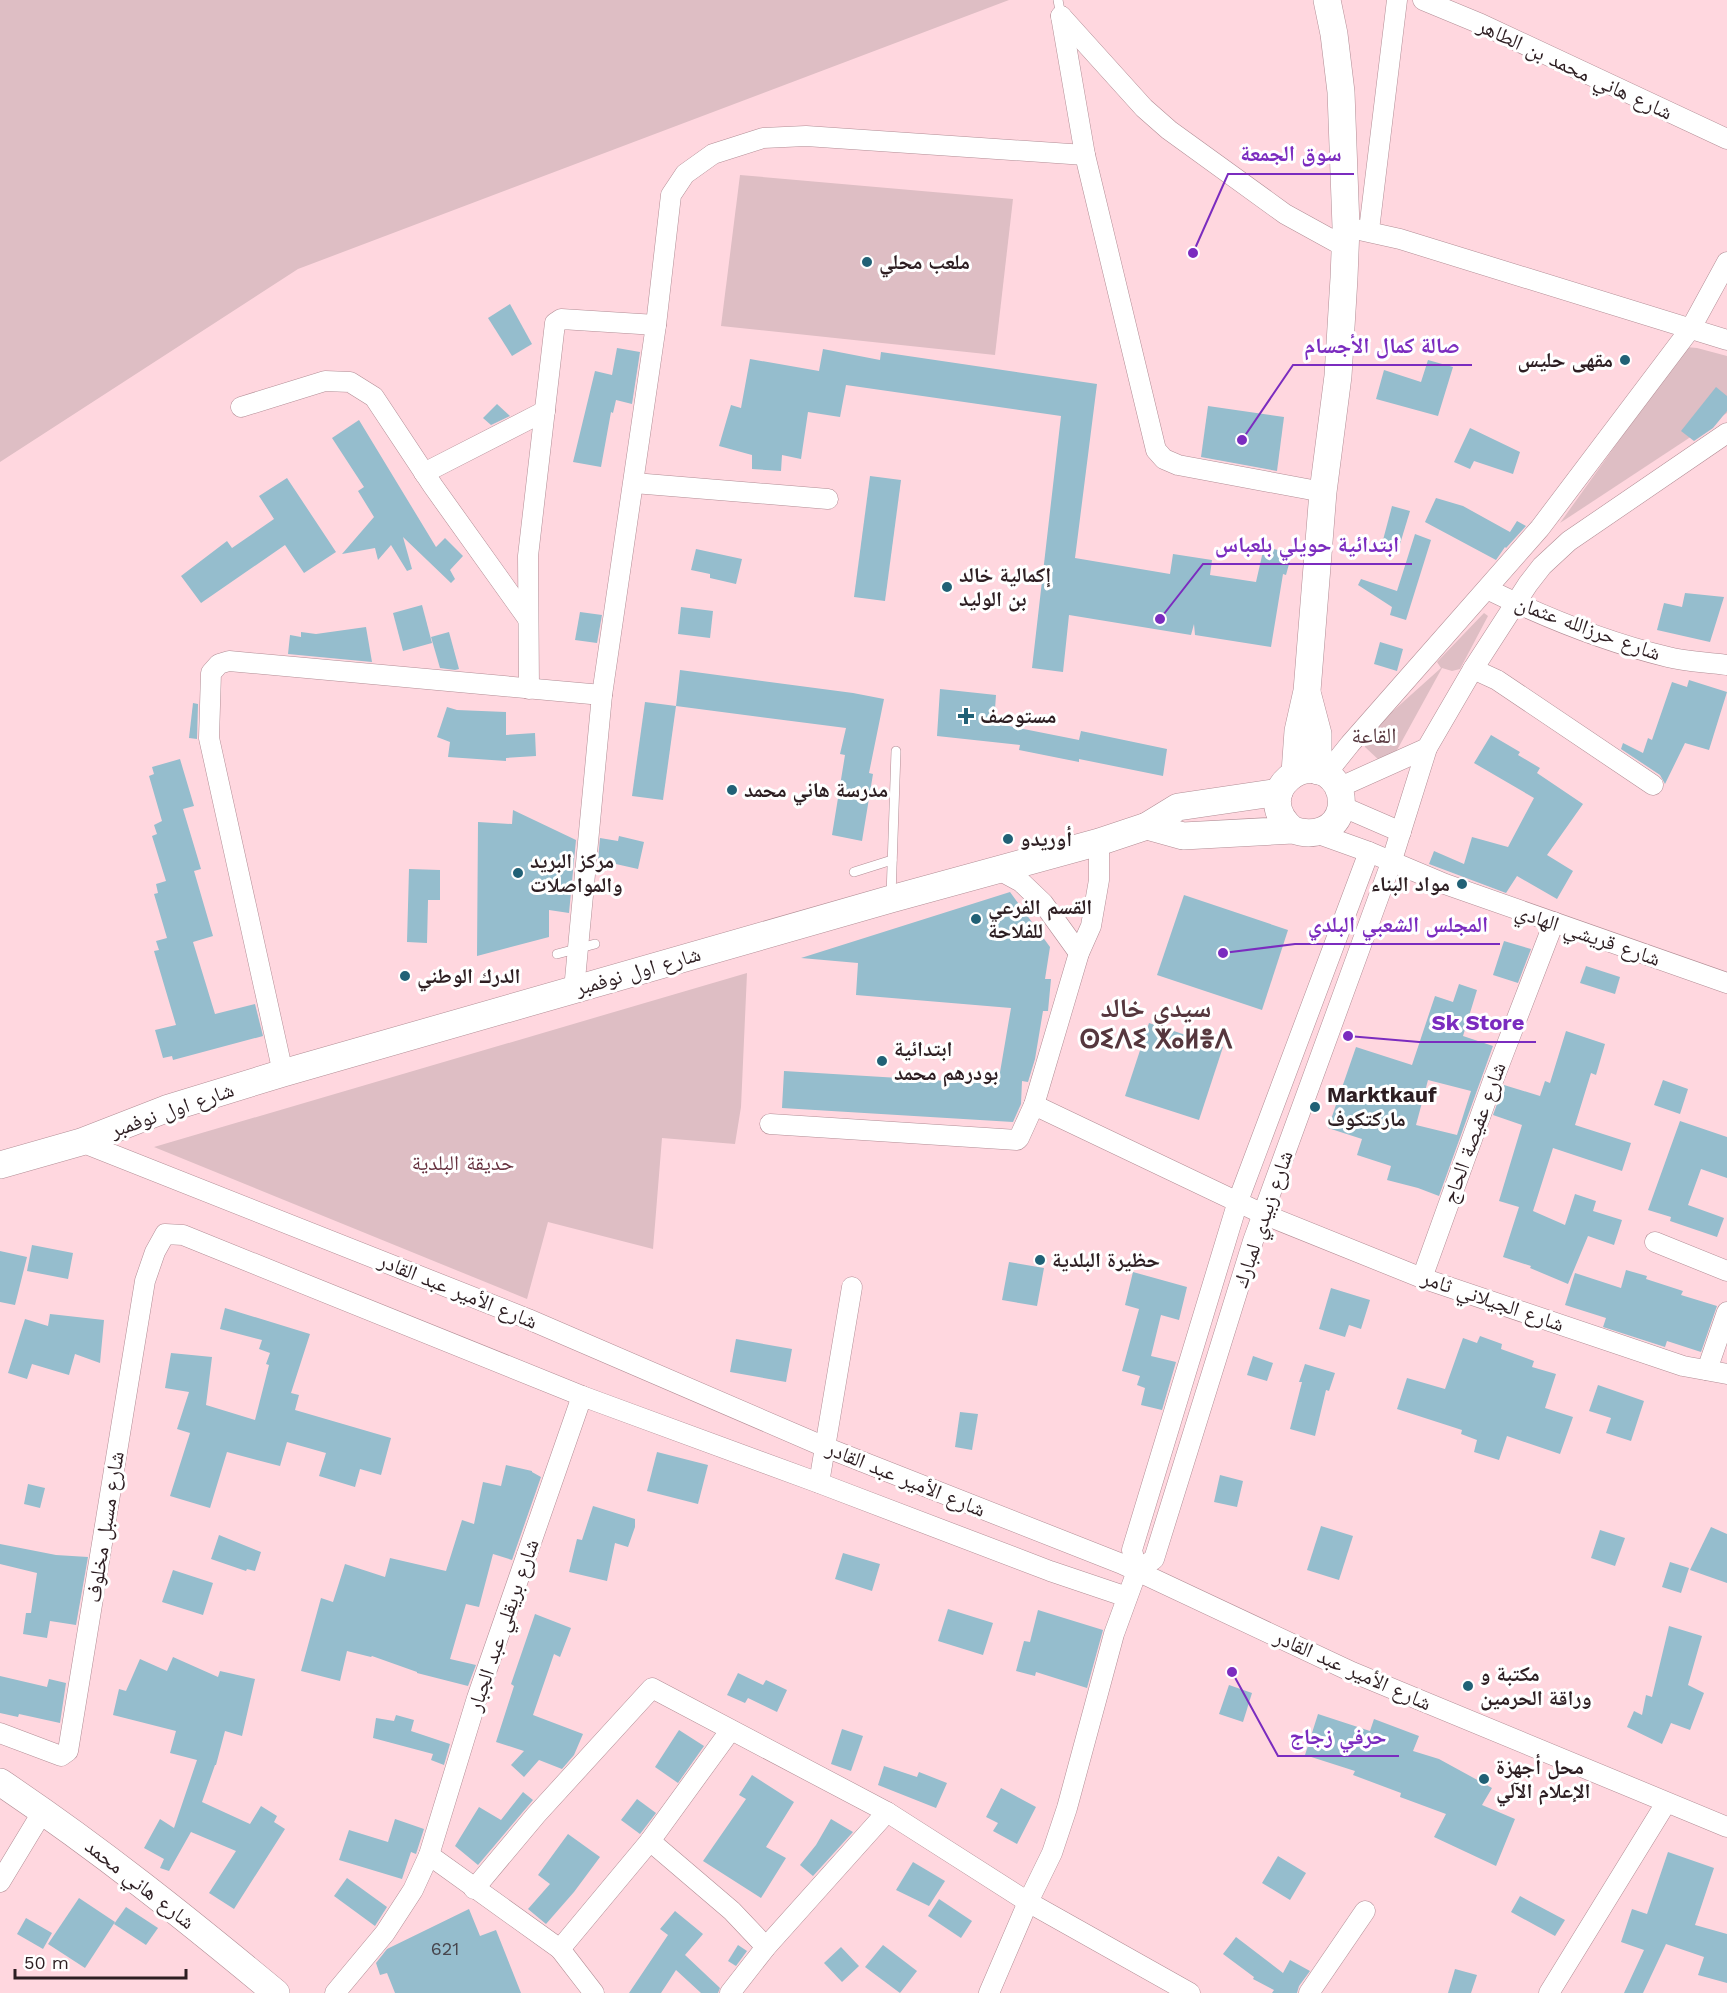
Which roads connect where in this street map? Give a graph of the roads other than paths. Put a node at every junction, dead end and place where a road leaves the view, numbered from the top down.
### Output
1 (1327, 0) edge
2 (1397, 0) edge
3 (1423, 0) edge
4 (1060, 8) edge
5 (1727, 139) edge
6 (1084, 155) junction
7 (1353, 235) junction
8 (1727, 262) edge
9 (656, 325) junction
10 (1691, 328) junction
11 (1727, 340) edge
12 (241, 407) dead end
13 (545, 411) junction
14 (1727, 433) edge
15 (424, 473) junction
16 (634, 483) junction
17 (1323, 492) junction
18 (828, 499) dead end
19 (1487, 589) junction
20 (1516, 603) junction
21 (528, 619) junction
22 (1727, 665) edge
23 (1473, 669) junction
24 (529, 689) junction
25 (602, 695) junction
26 (1427, 748) junction
27 (896, 751) dead end
28 (1316, 784) junction
29 (1653, 785) dead end
30 (1148, 826) junction
31 (1305, 831) junction
32 (1401, 832) junction
33 (1099, 842) junction
34 (1369, 852) junction
35 (892, 860) junction
36 (1391, 863) junction
37 (997, 869) junction
38 (854, 872) dead end
39 (891, 899) junction
40 (1554, 922) junction
41 (586, 947) junction
42 (1079, 953) junction
43 (557, 954) dead end
44 (1727, 983) edge
45 (574, 990) junction
46 (283, 1073) junction
47 (1034, 1105) junction
48 (771, 1124) dead end
49 (81, 1142) junction
50 (0, 1165) edge
51 (1238, 1201) junction
52 (1263, 1214) junction
53 (165, 1234) joint
54 (1655, 1242) dead end
55 (1727, 1271) edge
56 (1422, 1278) junction
57 (852, 1287) dead end
58 (1727, 1312) edge
59 (1707, 1370) junction
60 (1727, 1374) edge
61 (582, 1396) junction
62 (825, 1447) junction
63 (819, 1483) junction
64 (1137, 1571) junction
65 (1127, 1597) junction
66 (730, 1731) junction
67 (0, 1734) edge
68 (0, 1782) edge
69 (1666, 1803) junction
70 (43, 1811) junction
71 (887, 1812) junction
72 (1727, 1827) edge
73 (650, 1841) junction
74 (429, 1855) junction
75 (0, 1882) edge
76 (474, 1889) junction
77 (1028, 1902) junction
78 (1365, 1911) dead end
79 (766, 1947) junction
80 (560, 1949) junction
81 (276, 1993) edge
82 (335, 1993) edge
83 (594, 1993) edge
84 (730, 1993) edge
85 (989, 1993) edge
86 (1190, 1993) edge
87 (1309, 1993) edge
88 (1549, 1993) edge

1 - 7 main road
2 - 7 street
3 - 5 street, شارع هاني محمد بن الطاهر
4 - 6 street
4 - 7 street
6 - 9 street
6 - 17 street
7 - 10 street
7 - 17 main road
8 - 10 street
9 - 13 street
9 - 16 street
10 - 11 street
10 - 19 street
12 - 15 street
13 - 15 street
13 - 21 street
14 - 20 street, شارع زبيدي لمبارك
15 - 21 street
16 - 18 street
16 - 25 street
17 - 28 main road
19 - 20 street, شارع حرزالله عثمان
19 - 28 street
20 - 22 street, شارع حرزالله عثمان
20 - 23 street, شارع زبيدي لمبارك
21 - 24 street
23 - 26 street, شارع زبيدي لمبارك
23 - 29 street
24 - 25 street
24 - 46 street
25 - 41 street
26 - 28 street
26 - 32 street, شارع زبيدي لمبارك
27 - 35 lane
28 - 30 main road, شارع اول نوفمبر
28 - 31 main road
28 - 31 main road
28 - 32 street
30 - 31 main road
30 - 33 main road, شارع اول نوفمبر
31 - 34 street, شارع قريشي الهادي
32 - 36 street, شارع زبيدي لمبارك
33 - 37 main road, شارع اول نوفمبر
33 - 42 street
34 - 36 street, شارع قريشي الهادي
34 - 51 street
35 - 38 lane
35 - 39 lane
36 - 40 street, شارع قريشي الهادي
36 - 52 street, شارع زبيدي لمبارك
37 - 39 main road, شارع اول نوفمبر
37 - 42 street
39 - 45 main road, شارع اول نوفمبر
40 - 44 street, شارع قريشي الهادي
40 - 56 street, شارع عفيصة الحاج
41 - 43 lane
41 - 45 street
42 - 47 street
45 - 46 main road, شارع اول نوفمبر
46 - 49 main road, شارع اول نوفمبر
47 - 48 street
47 - 51 street, شارع الجيلاني ثامر
49 - 50 main road, شارع اول نوفمبر
49 - 62 street, شارع الأمير عبد القادر
51 - 52 street, شارع الجيلاني ثامر
51 - 64 street
52 - 56 street, شارع الجيلاني ثامر
52 - 64 street, شارع زبيدي لمبارك
53 - 61 street, شارع الأمير عبد القادر
53 - 67 street, شارع مسبل مخلوف
54 - 55 street
56 - 59 street, شارع الجيلاني ثامر
57 - 62 street
58 - 59 street
59 - 60 street, شارع الجيلاني ثامر
61 - 63 street, شارع الأمير عبد القادر
61 - 74 street, شارع بريقلي عبد الجبار
62 - 63 street
62 - 64 street, شارع الأمير عبد القادر
63 - 65 street, شارع الأمير عبد القادر
64 - 65 street
64 - 69 street, شارع الأمير عبد القادر
65 - 77 street
66 - 71 street
66 - 73 street
66 - 76 street
68 - 70 main road, شارع هاني محمد
69 - 72 street, شارع الأمير عبد القادر
69 - 88 street
70 - 75 street
70 - 81 main road, شارع هاني محمد
71 - 77 street
71 - 79 street
73 - 79 street
73 - 80 street
74 - 76 street
74 - 82 street, شارع بريقلي عبد الجبار
76 - 80 street
77 - 85 street
77 - 86 street
78 - 87 street
79 - 84 street
80 - 83 street

